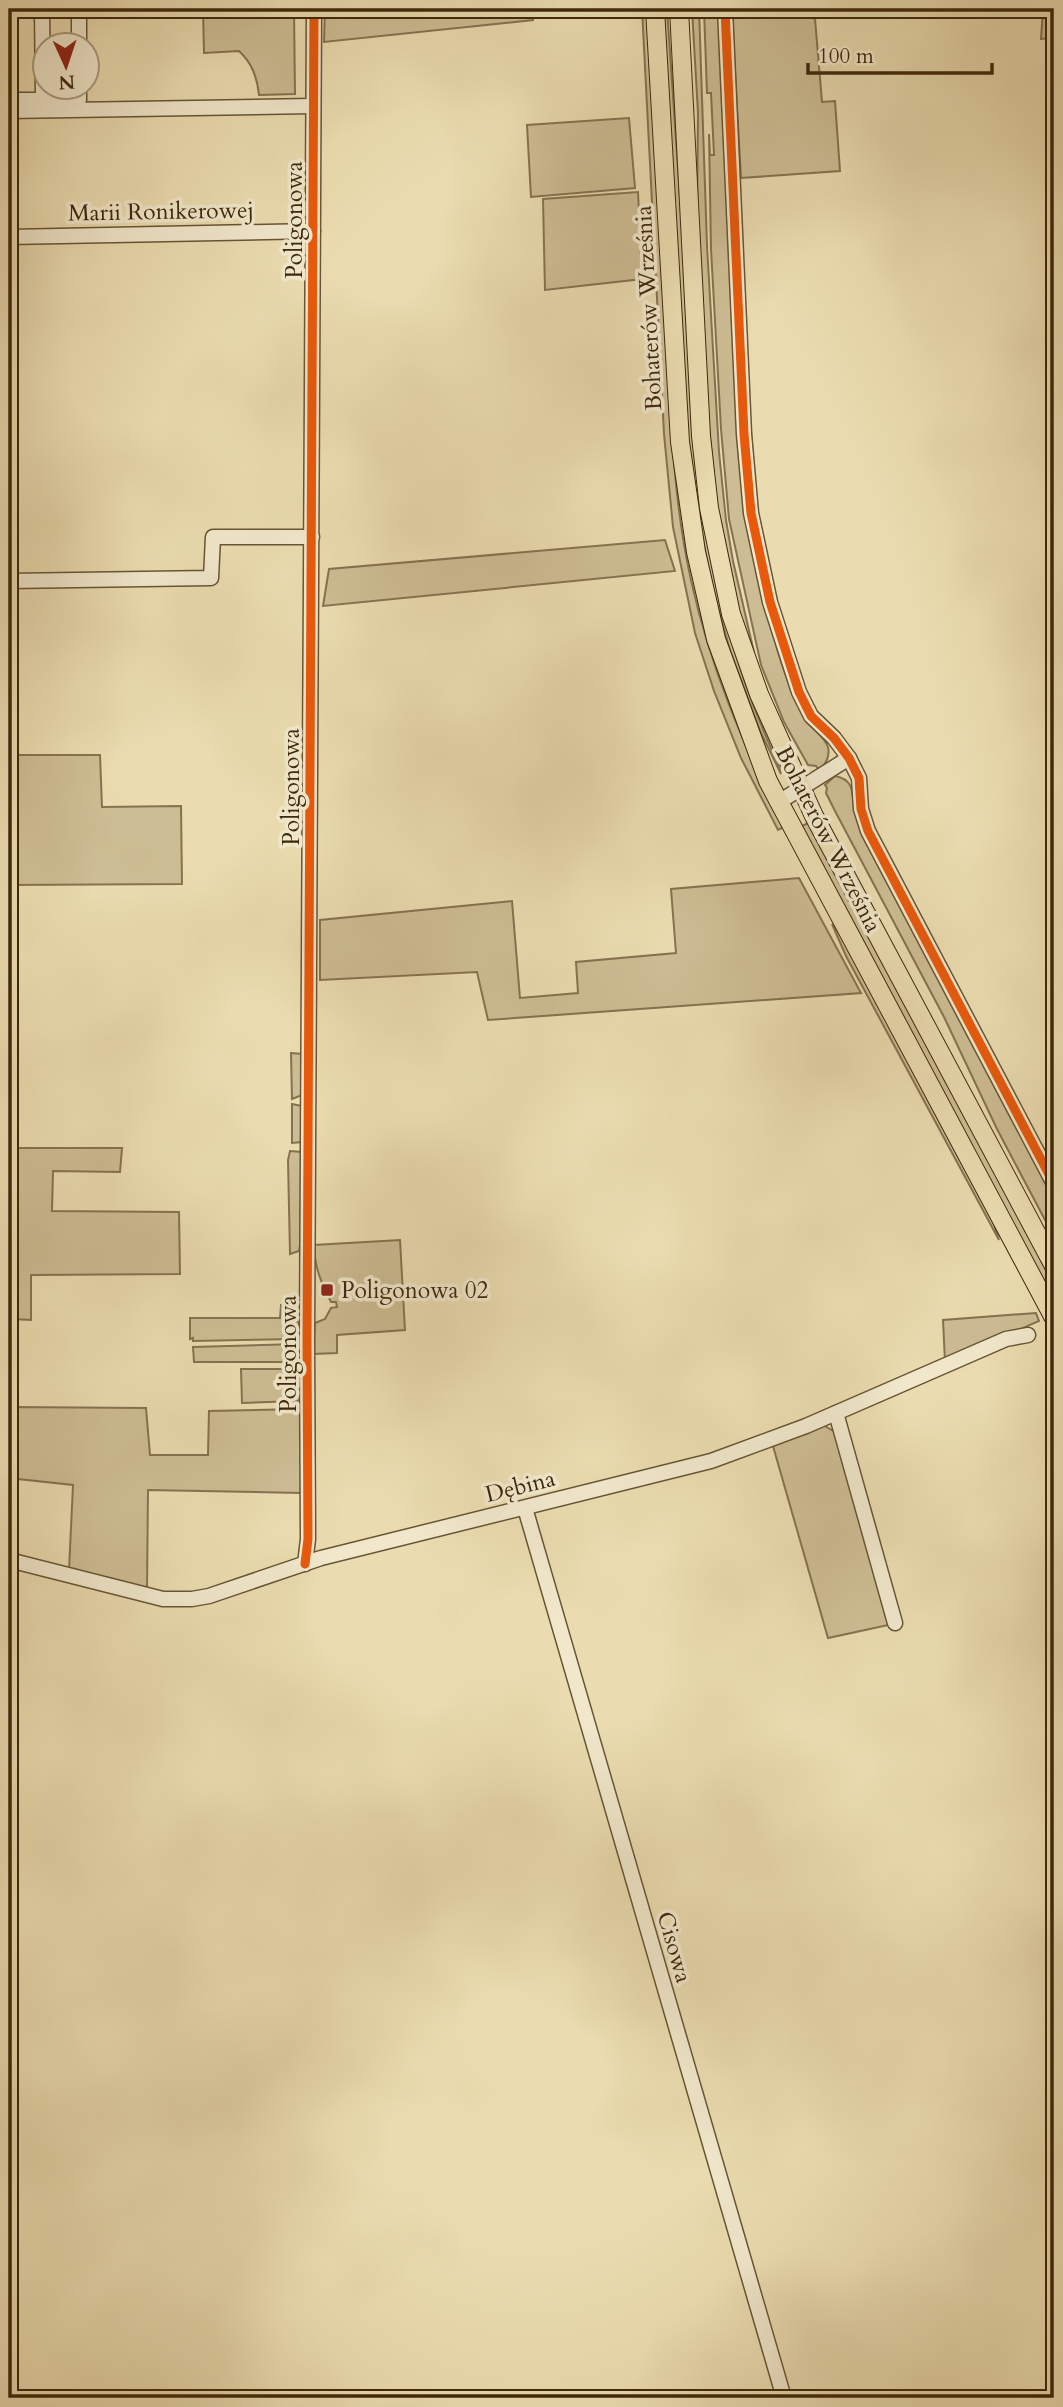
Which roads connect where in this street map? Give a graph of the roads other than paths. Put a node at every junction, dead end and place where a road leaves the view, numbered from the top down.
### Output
1 (42, 9) edge
2 (79, 9) edge
3 (314, 9) edge
4 (655, 9) edge
5 (679, 9) edge
6 (725, 9) edge
7 (42, 32) edge
8 (79, 32) edge
9 (9, 100) edge
10 (32, 100) edge
11 (312, 106) junction
12 (9, 111) edge
13 (313, 231) junction
14 (9, 237) edge
15 (312, 537) junction
16 (9, 581) edge
17 (849, 758) junction
18 (801, 790) junction
19 (779, 802) junction
20 (1054, 1185) edge
21 (1054, 1266) edge
22 (1054, 1318) edge
23 (1028, 1335) dead end
24 (836, 1413) junction
25 (525, 1508) junction
26 (308, 1543) junction
27 (321, 1558) junction
28 (9, 1560) edge
29 (305, 1564) junction
30 (895, 1623) dead end
31 (784, 2398) edge

1 - 7 street
2 - 8 street
3 - 11 street, Poligonowa
4 - 19 main road, Bohaterów Września
5 - 18 main road, Bohaterów Września
6 - 17 street
9 - 10 street
11 - 12 street
11 - 13 street, Poligonowa
13 - 14 street, Marii Ronikerowej
13 - 15 street, Poligonowa
15 - 16 street
15 - 26 street, Poligonowa
17 - 18 street
17 - 20 street
18 - 19 street
18 - 21 main road, Bohaterów Września
19 - 22 main road, Bohaterów Września
23 - 24 street, Dębina
24 - 25 street, Dębina
24 - 30 street
25 - 27 street, Dębina
25 - 31 street, Cisowa
26 - 27 street
26 - 29 street, Poligonowa
27 - 29 street, Dębina
28 - 29 street, Dębina

